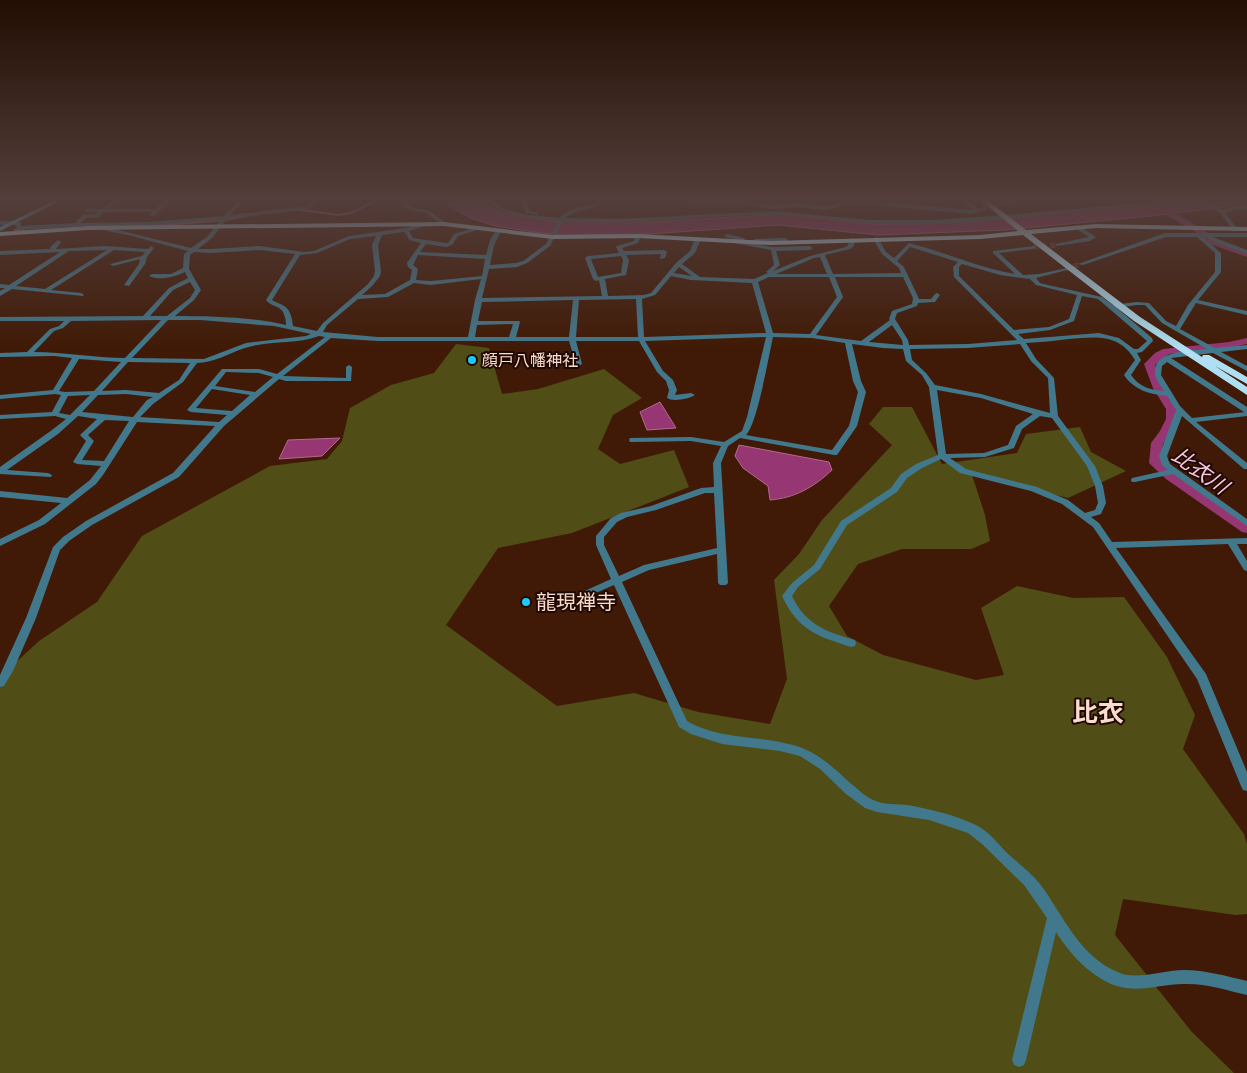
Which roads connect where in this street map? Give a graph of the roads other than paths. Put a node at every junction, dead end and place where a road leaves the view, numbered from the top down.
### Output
1 (89, 249) edge
2 (112, 249) edge
3 (132, 249) edge
4 (187, 249) edge
5 (242, 249) edge
6 (267, 249) edge
7 (323, 249) edge
8 (375, 249) edge
9 (419, 249) edge
10 (489, 249) edge
11 (544, 249) edge
12 (620, 249) edge
13 (693, 249) edge
14 (773, 249) edge
15 (843, 249) edge
16 (882, 249) edge
17 (905, 249) edge
18 (921, 249) edge
19 (1017, 249) edge
20 (1044, 249) tunnel mouth
21 (1055, 249) tunnel mouth
22 (1124, 249) edge
23 (1215, 249) edge
24 (53, 250) joint
25 (67, 250) junction
26 (147, 250) joint
27 (191, 250) junction
28 (0, 253) edge
29 (417, 253) junction
30 (622, 253) junction
31 (298, 254) junction
32 (822, 254) junction
33 (144, 257) junction
34 (488, 257) junction
35 (662, 258) dead end
36 (895, 260) junction
37 (961, 262) junction
38 (113, 264) dead end
39 (678, 264) junction
40 (1080, 264) tunnel mouth
41 (486, 267) junction
42 (186, 269) junction
43 (1065, 269) tunnel mouth
44 (671, 274) junction
45 (769, 275) junction
46 (904, 275) junction
47 (152, 276) dead end
48 (832, 276) junction
49 (1022, 276) junction
50 (484, 277) junction
51 (1032, 277) junction
52 (602, 278) junction
53 (698, 278) junction
54 (191, 279) junction
55 (755, 280) junction
56 (413, 281) junction
57 (127, 284) dead end
58 (0, 286) edge
59 (10, 287) junction
60 (47, 290) junction
61 (0, 294) edge
62 (1080, 294) junction
63 (81, 295) dead end
64 (937, 295) dead end
65 (358, 297) junction
66 (605, 297) junction
67 (576, 298) junction
68 (639, 298) junction
69 (478, 300) junction
70 (917, 301) junction
71 (1194, 301) junction
72 (1138, 304) joint
73 (1109, 308) junction
74 (1247, 314) edge
75 (145, 318) junction
76 (167, 318) junction
77 (0, 319) edge
78 (68, 320) junction
79 (893, 322) junction
80 (474, 323) junction
81 (290, 326) junction
82 (1177, 330) junction
83 (1012, 332) junction
84 (319, 333) junction
85 (770, 335) junction
86 (330, 336) junction
87 (812, 336) junction
88 (573, 338) junction
89 (471, 339) junction
90 (512, 339) junction
91 (640, 339) junction
92 (848, 341) junction
93 (863, 343) junction
94 (1022, 343) junction
95 (907, 347) junction
96 (1247, 347) edge
97 (1215, 350) junction
98 (1134, 351) junction
99 (29, 354) junction
100 (2, 356) edge
101 (77, 356) junction
102 (1166, 358) junction
103 (125, 360) junction
104 (195, 361) junction
105 (579, 364) dead end
106 (349, 368) dead end
107 (1247, 369) edge
108 (279, 377) junction
109 (1247, 381) edge
110 (933, 386) junction
111 (210, 387) junction
112 (55, 392) junction
113 (94, 392) junction
114 (1247, 392) edge
115 (65, 394) junction
116 (256, 394) junction
117 (1170, 394) junction
118 (160, 395) junction
119 (691, 395) dead end
120 (0, 397) edge
121 (1180, 410) junction
122 (1247, 412) edge
123 (235, 413) junction
124 (55, 414) junction
125 (1038, 414) junction
126 (73, 416) junction
127 (1054, 416) junction
128 (0, 417) edge
129 (103, 417) junction
130 (134, 420) junction
131 (1190, 420) junction
132 (221, 424) junction
133 (740, 436) junction
134 (633, 440) dead end
135 (725, 445) junction
136 (942, 456) junction
137 (106, 464) junction
138 (1247, 467) edge
139 (0, 471) edge
140 (1174, 471) junction
141 (48, 475) dead end
142 (1135, 480) dead end
143 (718, 490) junction
144 (0, 494) edge
145 (69, 501) junction
146 (1084, 516) junction
147 (1247, 523) edge
148 (1247, 541) edge
149 (1231, 542) junction
150 (0, 543) edge
151 (1111, 545) junction
152 (721, 550) junction
153 (1247, 568) edge
154 (617, 580) junction
155 (723, 583) dead end
156 (581, 596) dead end
157 (851, 643) dead end
158 (1, 680) edge
159 (1247, 786) edge
160 (1054, 919) junction
161 (1247, 988) edge
162 (1019, 1060) dead end

1 - 25 street
2 - 60 street
3 - 26 street
4 - 27 street
5 - 27 street
6 - 31 street
7 - 31 street
8 - 65 street
9 - 29 street
10 - 34 street
11 - 41 street
12 - 30 street
13 - 39 street
14 - 45 street
15 - 32 street
16 - 36 street
17 - 36 street
18 - 37 street
19 - 49 street
20 - 114 highway
21 - 109 highway
22 - 40 street
23 - 71 street
24 - 25 street
24 - 28 street
25 - 59 street
26 - 33 street
27 - 42 street
29 - 34 street
29 - 56 street
30 - 35 street
30 - 52 street
30 - 52 street
31 - 81 street
32 - 45 street
32 - 48 street
33 - 38 street
33 - 57 street
34 - 41 street
36 - 46 street
37 - 49 street
37 - 83 street
39 - 44 street
39 - 53 street
41 - 50 street
42 - 47 street
42 - 54 street
43 - 51 street
44 - 53 street
44 - 68 street
45 - 48 street
45 - 55 street
46 - 48 street
46 - 70 street
48 - 87 street
49 - 51 street
50 - 56 street
50 - 69 street
51 - 62 street
52 - 66 street
53 - 55 street
54 - 75 street
54 - 76 street
55 - 85 street
56 - 65 street
58 - 59 street
59 - 60 street
59 - 61 street
60 - 63 street
62 - 73 street
62 - 83 street
64 - 70 street
65 - 84 street
66 - 67 street
66 - 68 street
67 - 69 street
67 - 88 street
68 - 91 street
69 - 80 street
70 - 79 street
71 - 74 street
71 - 82 street
72 - 73 street
72 - 82 street
73 - 98 street
75 - 76 street
75 - 78 street
76 - 81 street
76 - 103 street
77 - 78 street
78 - 99 street
79 - 93 street
79 - 95 street
80 - 89 street
80 - 90 street
81 - 84 street
82 - 97 street
83 - 94 street
84 - 86 street
84 - 104 street
85 - 87 street
85 - 91 street
85 - 133 street
86 - 89 street
86 - 108 street
87 - 92 street
88 - 90 street
88 - 91 street
88 - 105 street
89 - 90 street
91 - 119 street
92 - 93 street
92 - 133 street
93 - 95 street
94 - 95 street
94 - 98 street
94 - 127 street
95 - 110 street
96 - 97 street
97 - 102 street
97 - 107 street
98 - 117 street
99 - 100 street
99 - 101 street
101 - 103 street
101 - 112 street
102 - 117 street
102 - 122 street
103 - 104 street
103 - 113 street
104 - 118 street
106 - 108 street
108 - 111 street
108 - 116 street
110 - 125 street
110 - 136 street
111 - 116 street
111 - 123 street
112 - 115 street
112 - 120 street
113 - 115 street
113 - 118 street
113 - 126 street
115 - 124 street
116 - 123 street
117 - 121 street
118 - 130 street
121 - 131 street
121 - 140 street
122 - 131 street
123 - 132 street
124 - 126 street
124 - 128 street
125 - 127 street
125 - 136 street
126 - 129 street
126 - 139 street
127 - 146 street
129 - 130 street
129 - 137 street
130 - 132 street
130 - 137 street
131 - 138 street
132 - 158 street
133 - 135 street
134 - 135 street
135 - 143 street
136 - 146 street
136 - 157 street
137 - 145 street
139 - 141 street
140 - 142 street
140 - 147 street
143 - 152 street
143 - 154 street
144 - 145 street
145 - 150 street
146 - 151 street
148 - 149 street
149 - 151 street
149 - 153 street
151 - 159 street
152 - 154 street
152 - 155 street
154 - 156 street
154 - 160 street
160 - 161 street
160 - 162 street

